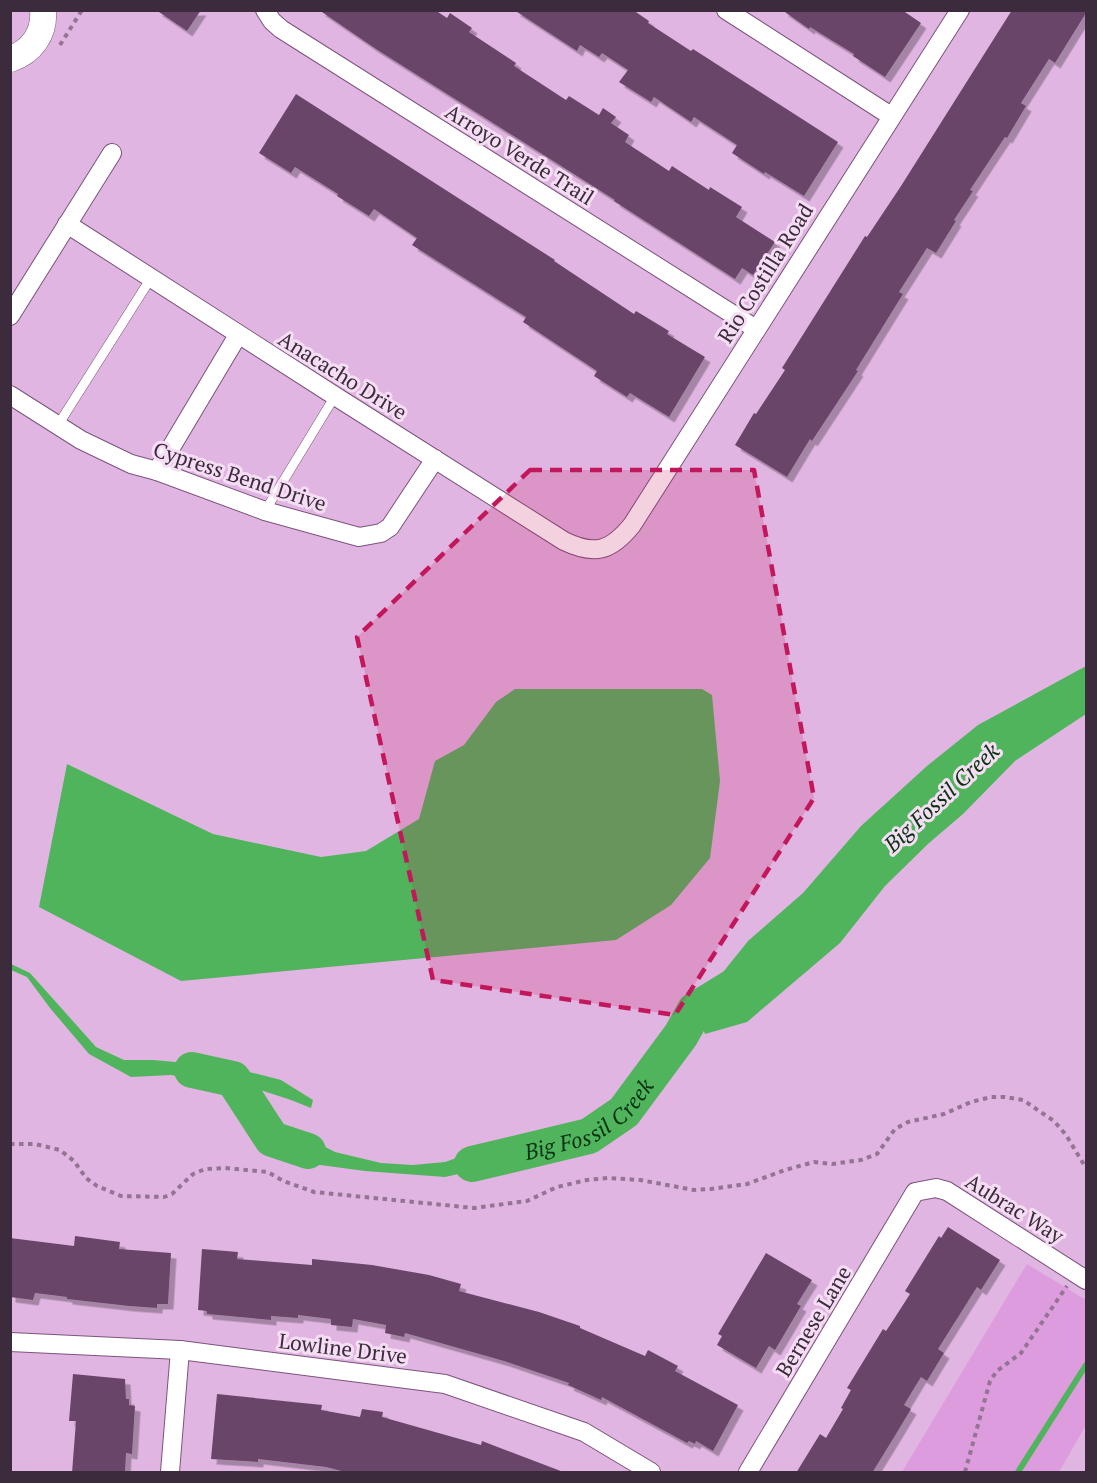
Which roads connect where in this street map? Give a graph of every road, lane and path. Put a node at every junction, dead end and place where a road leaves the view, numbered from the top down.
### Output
1 (43, 10) edge
2 (60, 10) edge
3 (265, 10) edge
4 (726, 10) edge
5 (960, 10) edge
6 (35, 42) junction
7 (10, 59) edge
8 (891, 116) junction
9 (112, 153) dead end
10 (67, 224) junction
11 (151, 278) junction
12 (10, 316) edge
13 (756, 329) junction
14 (238, 335) junction
15 (10, 395) edge
16 (334, 396) junction
17 (58, 425) junction
18 (435, 459) junction
19 (157, 471) junction
20 (265, 511) junction
21 (600, 550) joint
22 (10, 1144) edge
23 (1086, 1168) edge
24 (915, 1192) joint
25 (1086, 1280) edge
26 (1068, 1285) dead end
27 (10, 1342) edge
28 (180, 1350) junction
29 (170, 1473) edge
30 (651, 1473) edge
31 (748, 1473) edge
32 (965, 1473) edge

1 - 6 main road
2 - 6 main road
3 - 13 street, Arroyo Verde Trail
4 - 8 street
5 - 8 street, Rio Costilla Road
6 - 7 main road
8 - 13 street, Rio Costilla Road
9 - 10 street
10 - 11 street, Anacacho Drive
10 - 12 street
11 - 14 street, Anacacho Drive
11 - 17 lane
13 - 21 street, Rio Costilla Road
14 - 16 street, Anacacho Drive
14 - 19 street
15 - 17 street, Cypress Bend Drive
16 - 18 street, Anacacho Drive
16 - 20 lane
17 - 19 street, Cypress Bend Drive
18 - 20 street, Cypress Bend Drive
18 - 21 street, Anacacho Drive
19 - 20 street, Cypress Bend Drive
22 - 23 path
24 - 25 street, Aubrac Way
24 - 31 street, Bernese Lane
26 - 32 path
27 - 28 street, Lowline Drive
28 - 29 street
28 - 30 street, Lowline Drive

